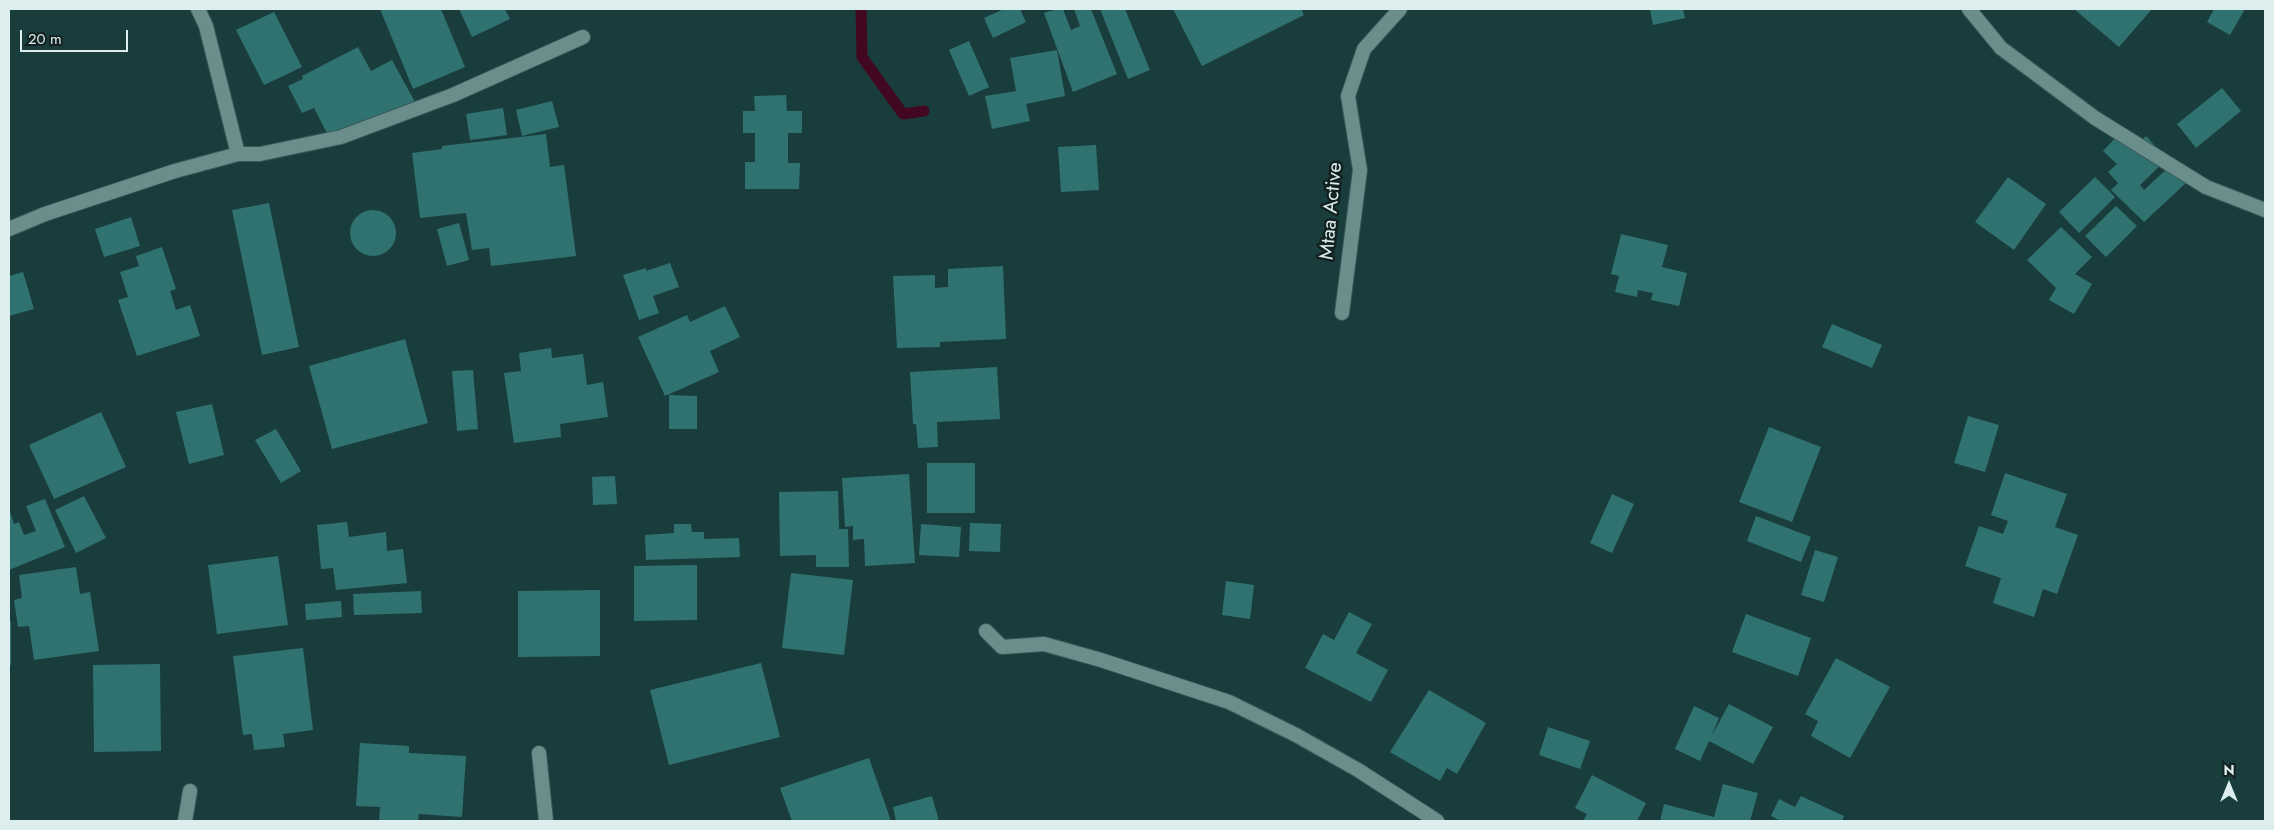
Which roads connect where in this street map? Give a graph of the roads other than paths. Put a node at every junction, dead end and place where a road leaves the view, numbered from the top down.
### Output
1 (198, 9) edge
2 (1400, 9) edge
3 (1969, 9) edge
4 (583, 36) dead end
5 (238, 154) junction
6 (2265, 210) edge
7 (9, 229) edge
8 (1342, 313) dead end
9 (986, 631) dead end
10 (539, 753) dead end
11 (190, 791) dead end
12 (185, 821) edge
13 (546, 821) edge
14 (1437, 821) edge

1 - 5 street
2 - 8 street, Mtaa Active
3 - 6 street
4 - 5 street
5 - 7 street
9 - 14 street
10 - 13 street
11 - 12 street

